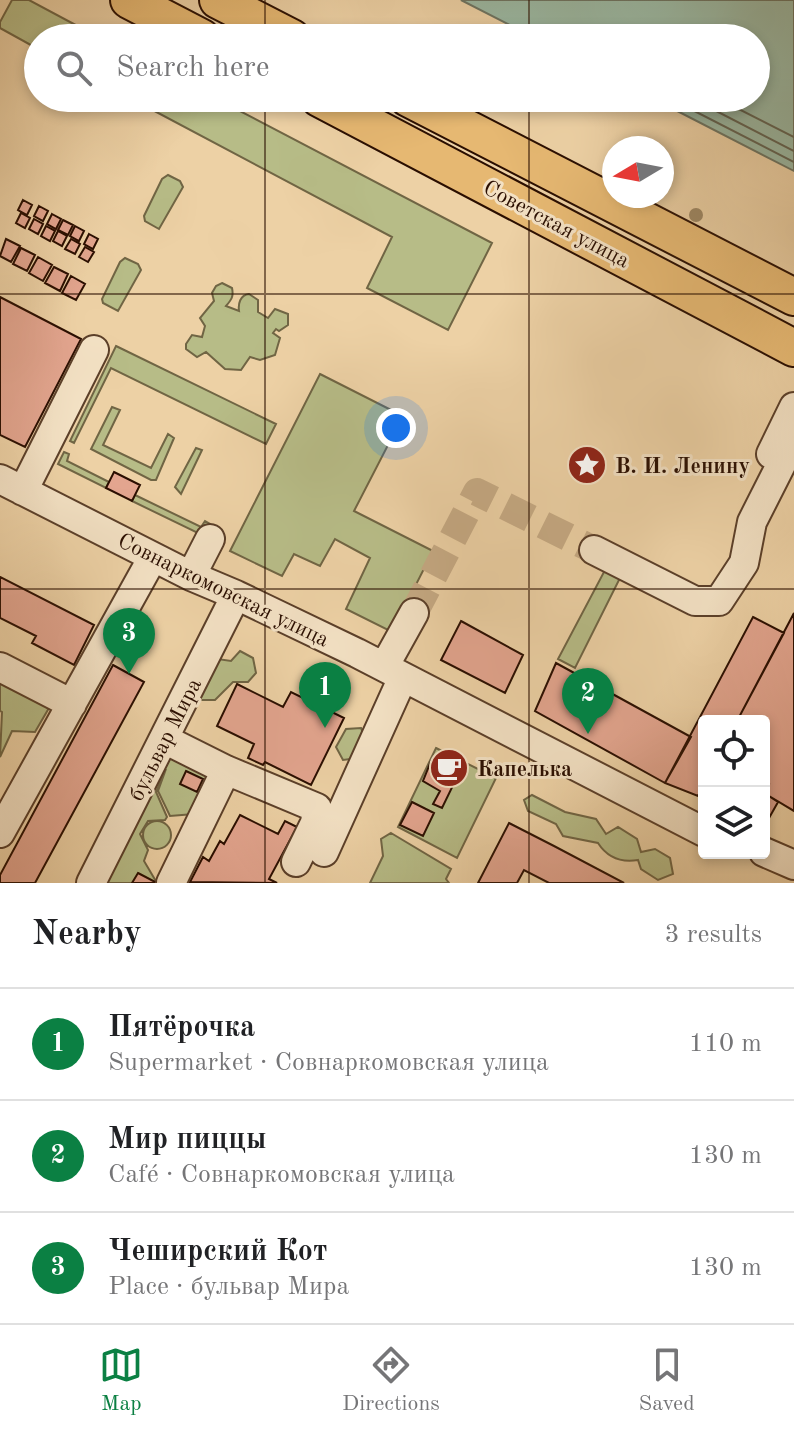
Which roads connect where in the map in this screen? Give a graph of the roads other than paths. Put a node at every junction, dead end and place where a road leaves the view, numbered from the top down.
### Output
1 (129, 0) edge
2 (218, 0) edge
3 (175, 24) edge
4 (265, 24) edge
5 (346, 112) edge
6 (435, 112) edge
7 (794, 297) edge
8 (794, 348) edge
9 (94, 350) dead end
10 (794, 407) edge
11 (794, 439) edge
12 (12, 485) edge
13 (210, 539) dead end
14 (594, 550) tunnel mouth
15 (153, 557) junction
16 (191, 576) junction
17 (729, 582) junction
18 (236, 595) junction
19 (414, 613) tunnel mouth
20 (0, 667) edge
21 (394, 672) junction
22 (72, 704) junction
23 (164, 739) junction
24 (226, 770) junction
25 (698, 829) edge
26 (0, 833) edge
27 (324, 852) dead end
28 (770, 855) edge
29 (296, 862) dead end
30 (794, 865) edge
31 (91, 883) edge
32 (171, 883) edge

1 - 3 main road
2 - 4 main road
5 - 8 main road, Советская улица
6 - 7 main road, Советская улица
9 - 12 street
10 - 17 street
11 - 17 street
12 - 15 street, Совнаркомовская улица
13 - 16 street
14 - 17 street
15 - 16 street, Совнаркомовская улица
15 - 22 street
16 - 18 street, Совнаркомовская улица
18 - 21 street, Совнаркомовская улица
18 - 23 street, бульвар Мира
19 - 21 street
20 - 22 street
21 - 25 street, Совнаркомовская улица
21 - 27 street
22 - 26 street
23 - 24 street
23 - 31 street, бульвар Мира
24 - 29 street
24 - 32 street
28 - 30 street

